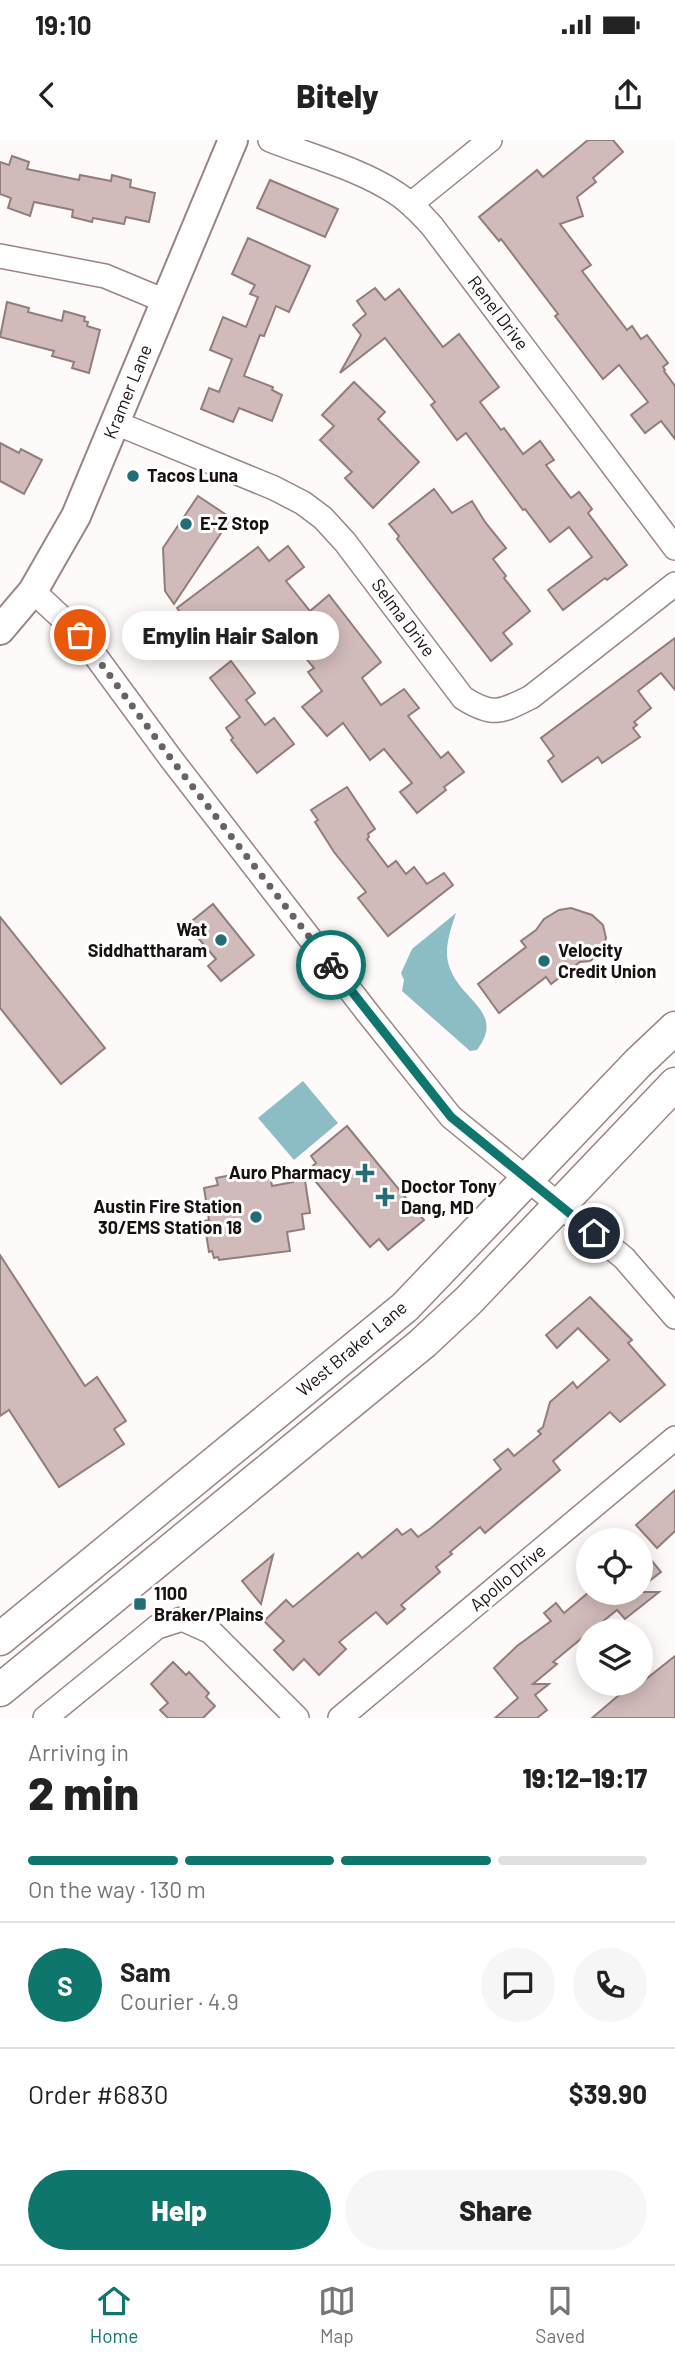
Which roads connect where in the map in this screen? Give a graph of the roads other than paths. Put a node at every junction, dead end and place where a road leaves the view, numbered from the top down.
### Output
1 (233, 140) edge
2 (270, 140) edge
3 (490, 140) edge
4 (411, 204) junction
5 (0, 256) edge
6 (165, 301) junction
7 (116, 423) junction
8 (675, 548) edge
9 (675, 584) edge
10 (33, 591) junction
11 (0, 630) edge
12 (675, 1028) edge
13 (675, 1083) edge
14 (527, 1178) junction
15 (558, 1204) junction
16 (675, 1317) edge
17 (314, 1381) junction
18 (340, 1412) junction
19 (675, 1438) edge
20 (0, 1639) edge
21 (0, 1690) edge
22 (45, 1718) edge
23 (297, 1718) edge
24 (340, 1718) edge

1 - 6 street, Kramer Lane
2 - 4 street, Renel Drive
3 - 4 street
4 - 8 street, Renel Drive
5 - 6 street
6 - 7 street, Kramer Lane
7 - 9 street, Selma Drive
7 - 10 street, Kramer Lane
10 - 11 street, Kramer Lane
10 - 14 street
12 - 14 main road, West Braker Lane
13 - 15 main road
14 - 15 street
14 - 17 main road, West Braker Lane
15 - 16 street
15 - 18 main road
17 - 18 main road
17 - 20 main road, West Braker Lane
18 - 21 main road
19 - 24 street, Apollo Drive
22 - 23 street

